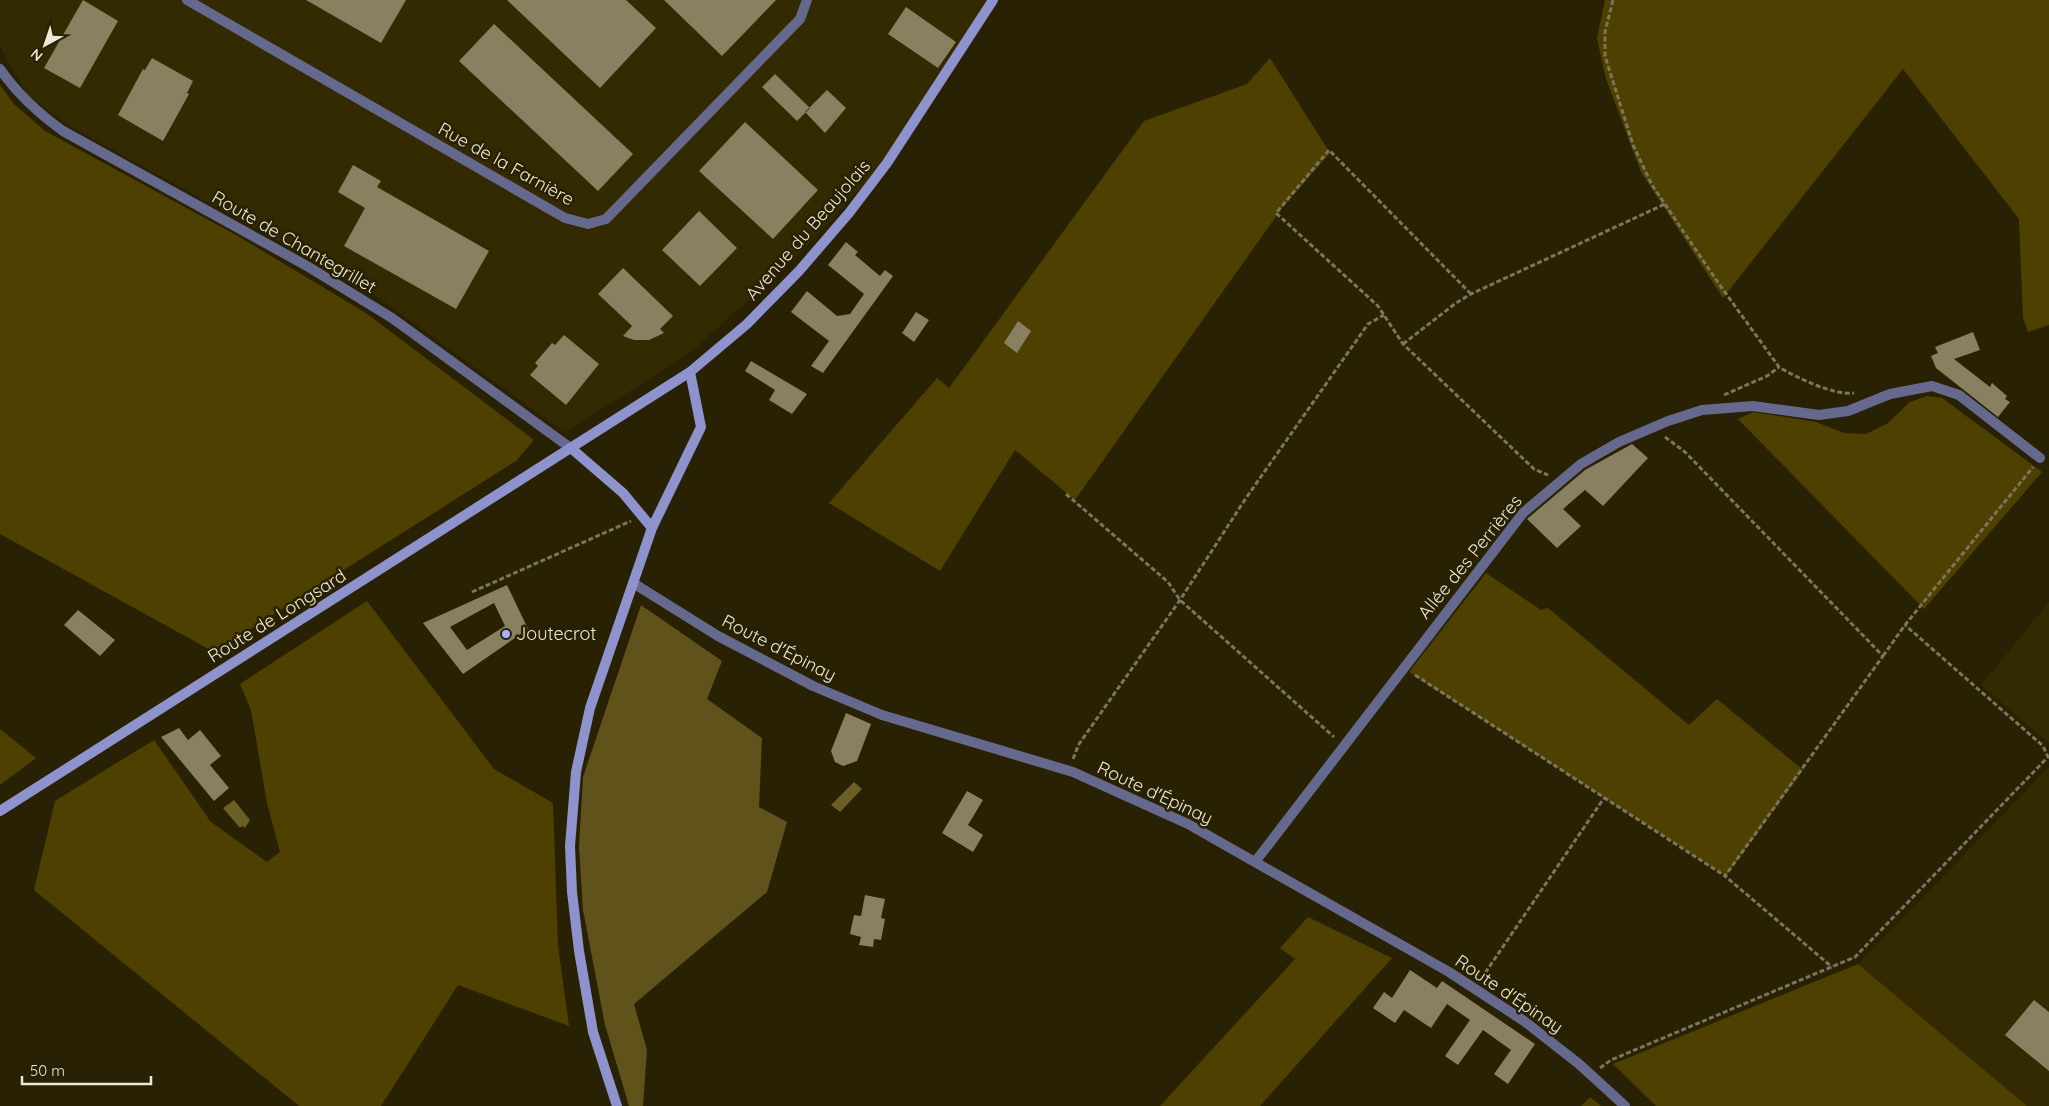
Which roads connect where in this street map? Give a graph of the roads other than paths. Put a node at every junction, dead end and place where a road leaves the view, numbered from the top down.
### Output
1 (187, 0) edge
2 (807, 0) edge
3 (993, 0) edge
4 (0, 69) edge
5 (690, 372) junction
6 (572, 449) junction
7 (2040, 458) road end
8 (652, 528) junction
9 (633, 583) junction
10 (0, 811) edge
11 (1255, 862) junction
12 (617, 1106) edge
13 (1625, 1106) edge

1 - 2 street, Rue de la Farnière
3 - 5 main road, Avenue du Beaujolais
4 - 6 street, Route de Chantegrillet
5 - 6 main road, Avenue du Beaujolais
5 - 8 main road
6 - 8 main road
6 - 10 main road, Route de Longsard
7 - 11 street, Allée des Perrières
8 - 9 main road
9 - 11 street, Route d'Épinay
9 - 12 main road
11 - 13 street, Route d'Épinay

